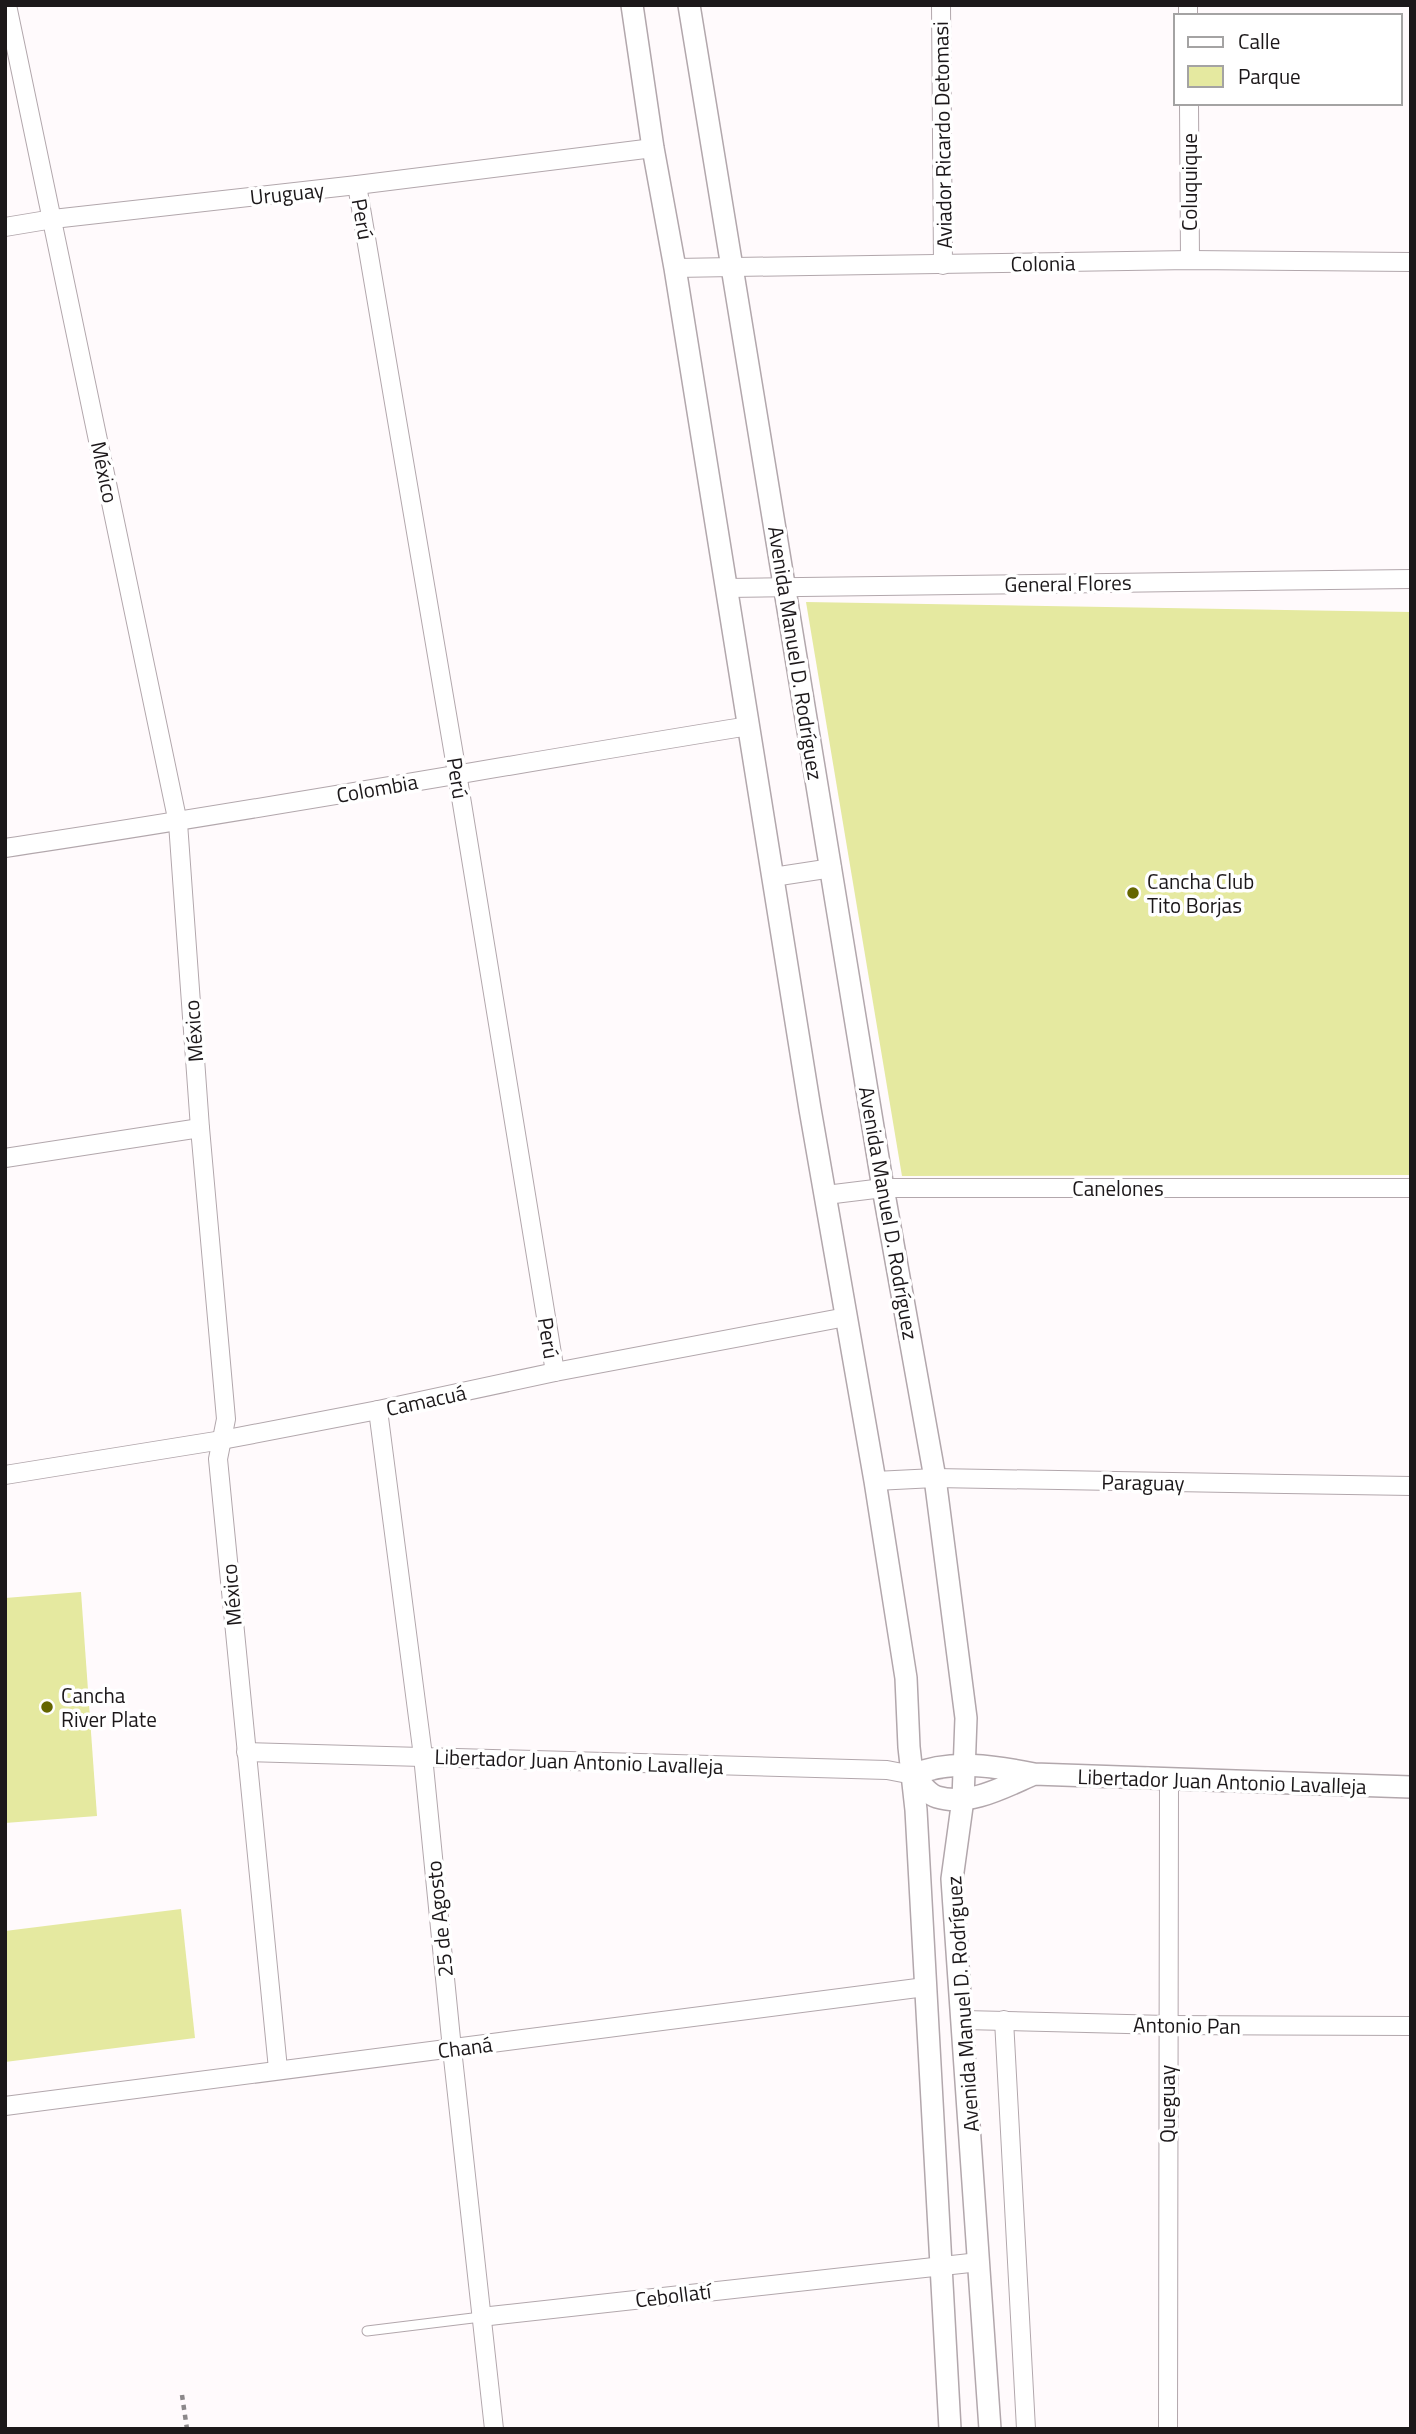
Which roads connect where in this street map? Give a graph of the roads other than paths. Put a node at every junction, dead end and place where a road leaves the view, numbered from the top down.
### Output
1 (7, 5) edge
2 (632, 5) edge
3 (689, 5) edge
4 (941, 5) edge
5 (1189, 105) edge
6 (653, 148) junction
7 (357, 185) junction
8 (53, 219) junction
9 (5, 227) edge
10 (1190, 260) junction
11 (1411, 262) edge
12 (943, 265) junction
13 (732, 266) junction
14 (675, 268) junction
15 (1411, 579) edge
16 (726, 587) junction
17 (785, 587) junction
18 (748, 726) junction
19 (457, 774) junction
20 (178, 822) junction
21 (5, 848) edge
22 (832, 868) junction
23 (773, 877) junction
24 (200, 1128) junction
25 (5, 1158) edge
26 (883, 1188) junction
27 (1411, 1188) edge
28 (826, 1195) junction
29 (846, 1317) junction
30 (555, 1372) junction
31 (379, 1410) junction
32 (222, 1440) junction
33 (5, 1475) edge
34 (935, 1478) junction
35 (875, 1481) junction
36 (1411, 1486) edge
37 (246, 1752) junction
38 (423, 1756) junction
39 (965, 1766) junction
40 (913, 1774) junction
41 (1034, 1774) junction
42 (1169, 1779) junction
43 (1411, 1787) edge
44 (963, 1799) junction
45 (925, 1987) junction
46 (963, 2020) junction
47 (1004, 2020) junction
48 (1167, 2025) junction
49 (1411, 2026) edge
50 (452, 2049) junction
51 (278, 2069) junction
52 (5, 2106) edge
53 (979, 2262) junction
54 (941, 2264) junction
55 (481, 2317) junction
56 (367, 2331) dead end
57 (494, 2429) edge
58 (950, 2429) edge
59 (990, 2429) edge
60 (1026, 2429) edge
61 (1168, 2429) edge

1 - 8 street, México
2 - 6 street, Avenida Manuel D. Rodríguez
3 - 13 street, Avenida Manuel D. Rodríguez
4 - 12 street, Aviador Ricardo Detomasi
5 - 10 street, Coluquique
6 - 7 street, Uruguay
6 - 14 street, Avenida Manuel D. Rodríguez
7 - 8 street, Uruguay
7 - 19 street, Perú
8 - 9 street, Uruguay
8 - 20 street, México
10 - 11 street, Colonia
10 - 12 street, Colonia
12 - 13 street, Colonia
13 - 14 street, Colonia
13 - 17 street, Avenida Manuel D. Rodríguez
14 - 16 street, Avenida Manuel D. Rodríguez
15 - 17 street, General Flores
16 - 17 street, General Flores
16 - 18 street, Avenida Manuel D. Rodríguez
17 - 22 street, Avenida Manuel D. Rodríguez
18 - 19 street, Colombia
18 - 23 street, Avenida Manuel D. Rodríguez
19 - 20 street, Colombia
19 - 30 street, Perú
20 - 21 street, Colombia
20 - 24 street, México
22 - 23 street
22 - 26 street, Avenida Manuel D. Rodríguez
23 - 28 street, Avenida Manuel D. Rodríguez
24 - 25 street
24 - 32 street, México
26 - 27 street, Canelones
26 - 28 street, Canelones
26 - 34 street, Avenida Manuel D. Rodríguez
28 - 29 street, Avenida Manuel D. Rodríguez
29 - 30 street, Camacuá
29 - 35 street, Avenida Manuel D. Rodríguez
30 - 31 street, Camacuá
31 - 32 street, Camacuá
31 - 38 street, 25 de Agosto
32 - 33 street, Camacuá
32 - 37 street, México
34 - 35 street, Paraguay
34 - 36 street, Paraguay
34 - 39 street, Avenida Manuel D. Rodríguez
35 - 40 street, Avenida Manuel D. Rodríguez
37 - 38 street, Libertador Juan Antonio Lavalleja
37 - 51 street, México
38 - 40 street, Libertador Juan Antonio Lavalleja
38 - 50 street, 25 de Agosto
39 - 40 street, Libertador Juan Antonio Lavalleja
39 - 41 street, Libertador Juan Antonio Lavalleja
39 - 44 street, Avenida Manuel D. Rodríguez
40 - 44 street, Libertador Juan Antonio Lavalleja
40 - 45 street, Avenida Manuel D. Rodríguez
41 - 42 street, Libertador Juan Antonio Lavalleja
41 - 44 street, Libertador Juan Antonio Lavalleja
42 - 43 street, Libertador Juan Antonio Lavalleja
42 - 48 street, Queguay
44 - 46 street, Avenida Manuel D. Rodríguez
45 - 50 street, Chaná
45 - 54 street, Avenida Manuel D. Rodríguez
46 - 47 street, Antonio Pan
46 - 53 street, Avenida Manuel D. Rodríguez
47 - 48 street, Antonio Pan
47 - 60 street, Avenida Manuel D. Rodríguez
48 - 49 street, Antonio Pan
48 - 61 street, Queguay
50 - 51 street, Chaná
50 - 55 street, 25 de Agosto
51 - 52 street, Chaná
53 - 54 street, Cebollatí
53 - 59 street, Avenida Manuel D. Rodríguez
54 - 55 street, Cebollatí
54 - 58 street, Avenida Manuel D. Rodríguez
55 - 56 lane, Cebollatí
55 - 57 street, 25 de Agosto

